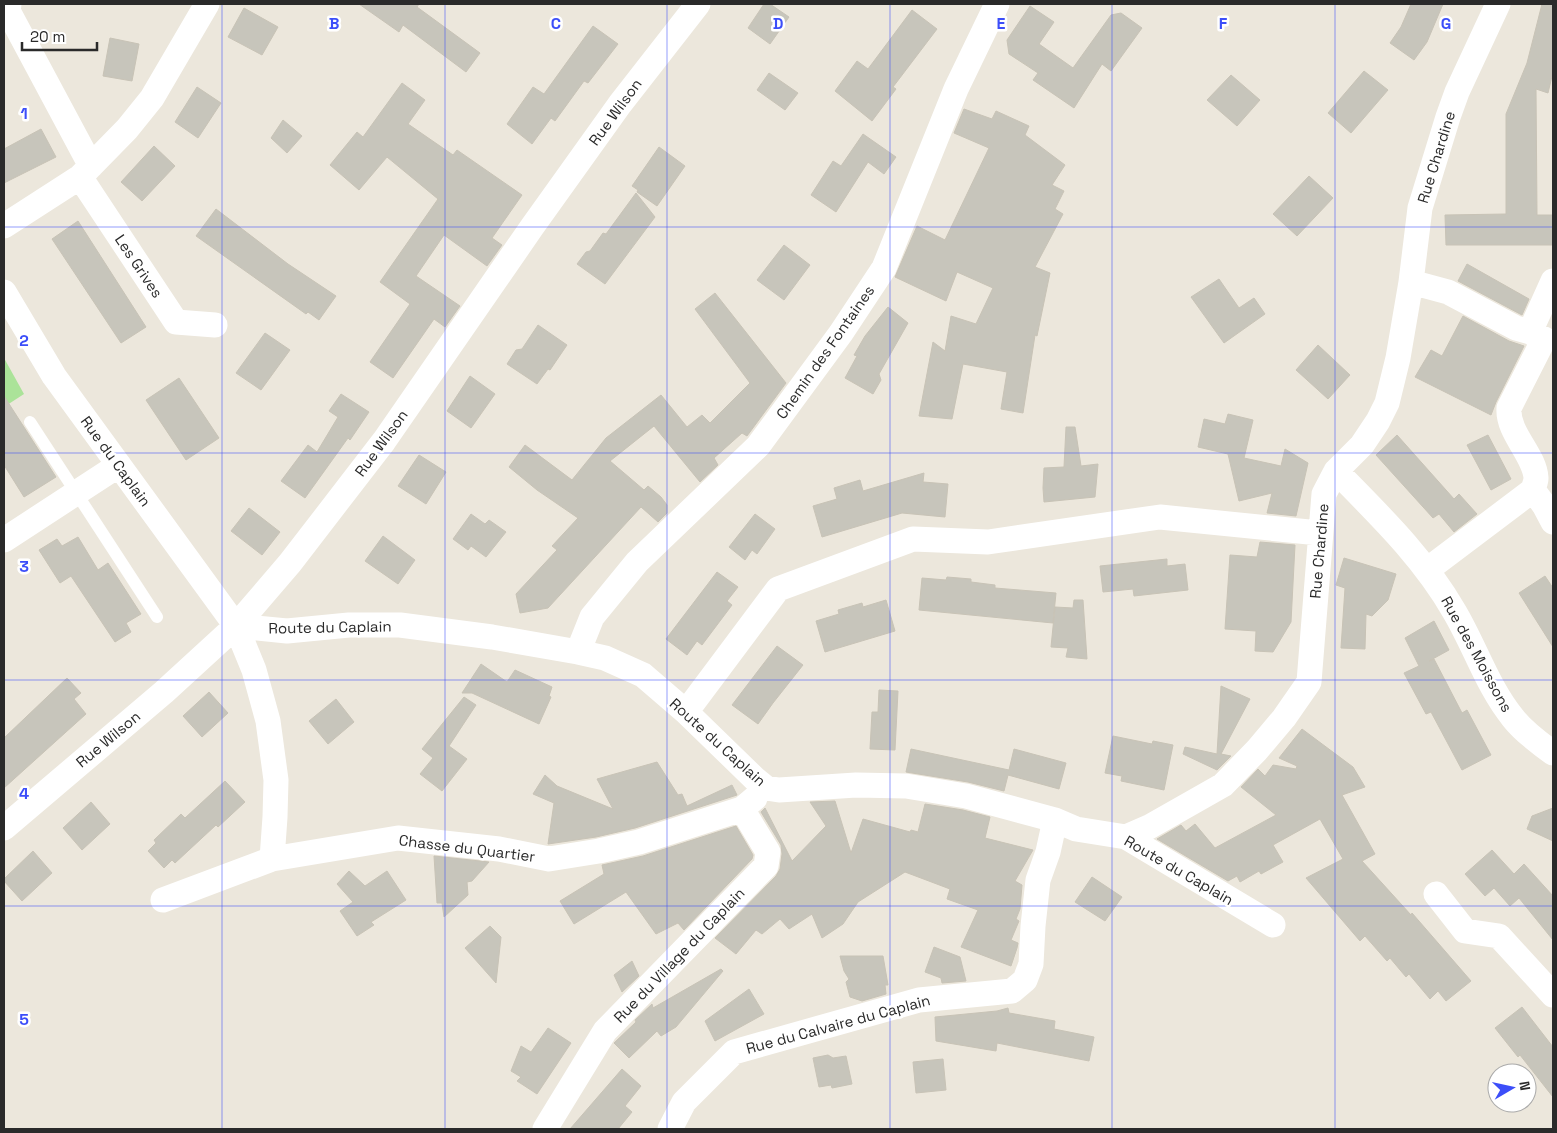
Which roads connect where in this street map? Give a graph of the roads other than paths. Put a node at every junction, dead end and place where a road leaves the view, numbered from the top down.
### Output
1 (9, 4) edge
2 (207, 4) edge
3 (698, 4) edge
4 (997, 4) edge
5 (1498, 4) edge
6 (85, 172) junction
7 (4, 226) edge
8 (1553, 281) edge
9 (1411, 282) junction
10 (4, 292) edge
11 (215, 325) dead end
12 (1530, 332) junction
13 (30, 422) dead end
14 (119, 465) junction
15 (1336, 471) junction
16 (1533, 490) junction
17 (76, 492) junction
18 (1553, 522) edge
19 (1319, 533) junction
20 (4, 540) edge
21 (1427, 570) junction
22 (157, 617) dead end
23 (236, 626) junction
24 (578, 652) junction
25 (686, 712) junction
26 (1553, 753) edge
27 (766, 788) junction
28 (742, 808) junction
29 (1055, 820) junction
30 (4, 828) edge
31 (1126, 837) junction
32 (272, 859) junction
33 (1436, 894) dead end
34 (163, 900) dead end
35 (1273, 925) dead end
36 (1553, 995) edge
37 (545, 1129) edge
38 (670, 1129) edge

1 - 6 street
2 - 6 street
3 - 23 street, Rue Wilson
4 - 24 street, Chemin des Fontaines
5 - 9 street, Rue Chardine
6 - 7 street
6 - 11 street, Les Grives
8 - 12 street
9 - 12 street
9 - 15 street, Rue Chardine
10 - 14 street, Rue du Caplain
12 - 16 street
13 - 17 lane
14 - 17 street
14 - 23 street, Rue du Caplain
15 - 19 street, Rue Chardine
15 - 21 street, Rue des Moissons
16 - 18 street
16 - 21 street
17 - 20 street
17 - 22 lane
19 - 25 street
19 - 31 street, Rue Chardine
21 - 26 street, Rue des Moissons
23 - 24 street, Route du Caplain
23 - 30 street, Rue Wilson
23 - 32 street, Rue du Caplain
24 - 25 street, Route du Caplain
25 - 27 street, Route du Caplain
27 - 28 street
27 - 29 street, Route du Caplain
28 - 32 street, Chasse du Quartier
28 - 37 street, Rue du Village du Caplain
29 - 31 street, Route du Caplain
29 - 38 street, Rue du Calvaire du Caplain
31 - 35 street, Route du Caplain
32 - 34 street, Chasse du Quartier
33 - 36 street

